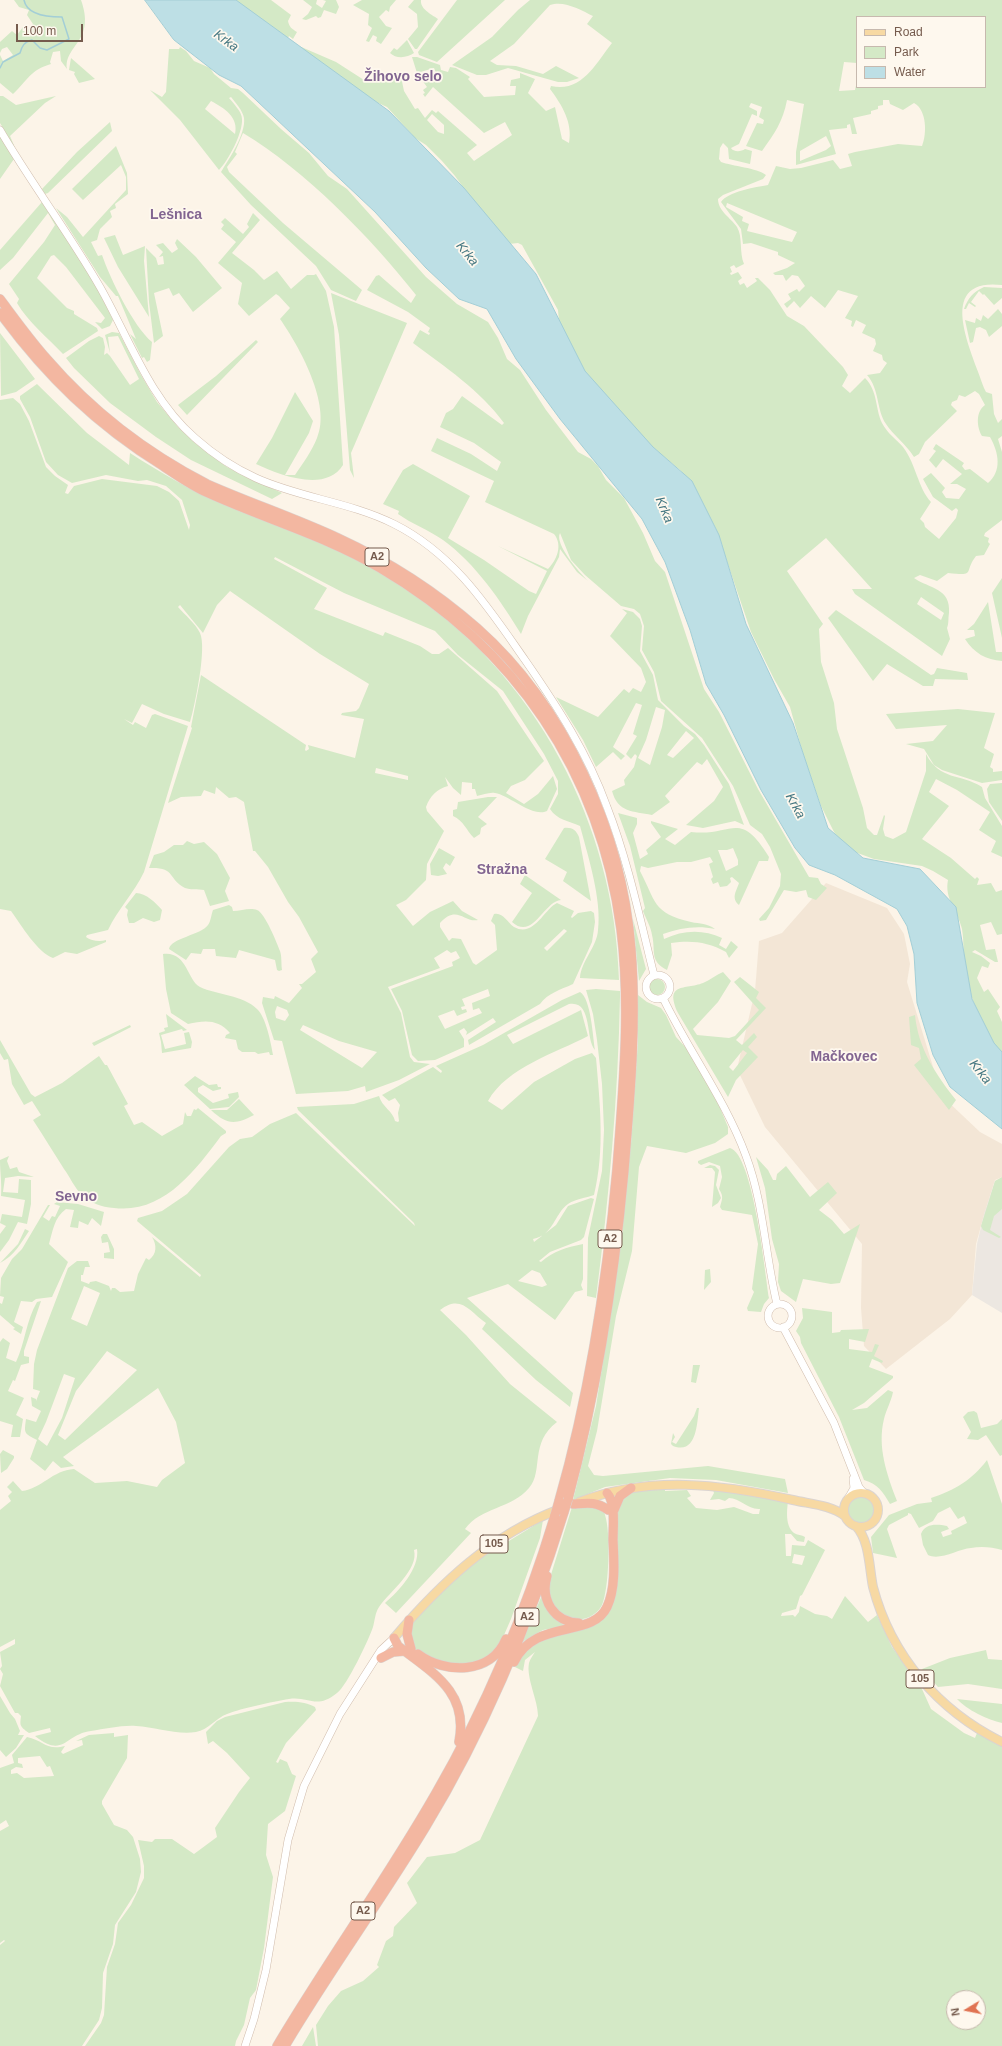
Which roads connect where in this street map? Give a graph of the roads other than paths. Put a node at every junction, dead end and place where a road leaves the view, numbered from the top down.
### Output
1 (0, 130) edge
2 (0, 299) edge
3 (0, 313) edge
4 (625, 928) junction
5 (654, 975) junction
6 (663, 998) junction
7 (777, 1304) junction
8 (783, 1327) junction
9 (851, 1465) junction
10 (631, 1488) junction
11 (607, 1493) junction
12 (864, 1493) junction
13 (848, 1499) junction
14 (566, 1501) junction
15 (831, 1508) junction
16 (559, 1513) junction
17 (845, 1516) junction
18 (611, 1517) junction
19 (871, 1523) junction
20 (856, 1526) junction
21 (551, 1554) junction
22 (867, 1555) junction
23 (523, 1611) junction
24 (409, 1620) junction
25 (588, 1622) junction
26 (394, 1638) junction
27 (408, 1650) junction
28 (381, 1658) junction
29 (364, 1677) junction
30 (502, 1679) junction
31 (1002, 1742) edge
32 (447, 1774) junction
33 (245, 2046) edge
34 (277, 2046) edge
35 (285, 2046) edge

1 - 5 main road
2 - 4 highway, A2
3 - 4 highway, A2
4 - 14 highway, A2
5 - 6 main road
5 - 6 main road
6 - 7 main road
7 - 8 main road
7 - 8 main road
8 - 9 main road
9 - 12 main road
9 - 13 main road
10 - 11 main road, 105
10 - 15 main road, 105
10 - 18 highway
11 - 14 main road, 105
11 - 18 highway
12 - 13 main road
12 - 19 main road, 105
13 - 15 main road
13 - 17 main road
14 - 16 highway, A2, bridge
14 - 18 highway
14 - 24 main road, 105
15 - 17 main road, 105
16 - 21 highway, A2
16 - 23 highway, A2
17 - 20 main road, 105
18 - 25 highway
19 - 20 main road
19 - 22 main road, 105
20 - 22 main road, 105
21 - 25 highway
21 - 30 highway, A2
22 - 31 main road, 105
23 - 27 highway
23 - 32 highway, A2
24 - 26 main road, 105
24 - 27 highway
25 - 30 highway
26 - 27 highway
26 - 28 main road
26 - 29 main road
27 - 28 highway
27 - 32 highway
28 - 29 main road
29 - 33 main road
30 - 35 highway, A2
32 - 34 highway, A2

